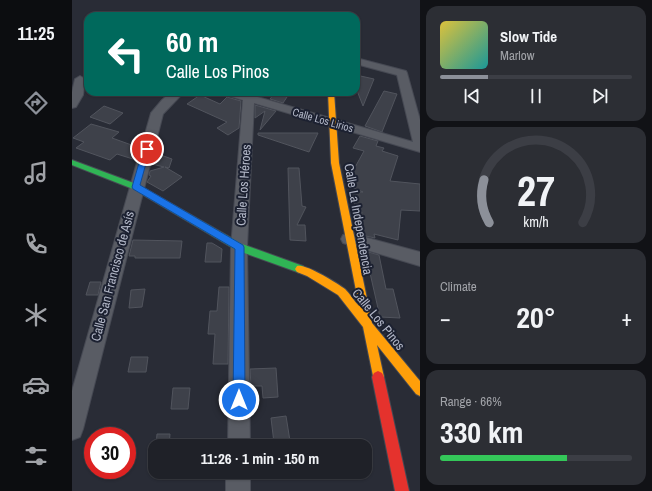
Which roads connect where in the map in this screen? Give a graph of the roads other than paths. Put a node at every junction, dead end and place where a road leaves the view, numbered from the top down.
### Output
1 (360, 62) edge
2 (80, 79) dead end
3 (173, 96) edge
4 (249, 96) edge
5 (252, 96) edge
6 (331, 96) edge
7 (72, 105) edge
8 (333, 123) junction
9 (420, 144) edge
10 (420, 148) edge
11 (72, 162) edge
12 (136, 187) junction
13 (349, 239) junction
14 (239, 247) junction
15 (420, 259) edge
16 (366, 325) junction
17 (420, 390) edge
18 (72, 428) edge
19 (238, 439) edge
20 (238, 479) edge
21 (238, 491) edge
22 (402, 491) edge

1 - 9 street
2 - 7 street
3 - 12 street, Calle San Francisco de Asís
4 - 14 street, Calle Los Héroes
5 - 8 street, Calle Los Lirios
6 - 8 street, Calle La Independencia
8 - 10 street, Calle Los Lirios
8 - 13 street, Calle La Independencia
11 - 12 street, Calle Los Pinos
12 - 14 street, Calle Los Pinos
12 - 18 street, Calle San Francisco de Asís
13 - 15 street
13 - 16 street, Calle La Independencia
14 - 16 street, Calle Los Pinos
14 - 19 street, Calle Los Héroes
16 - 17 street, Calle Los Pinos
16 - 22 street, Calle La Independencia
20 - 21 street

